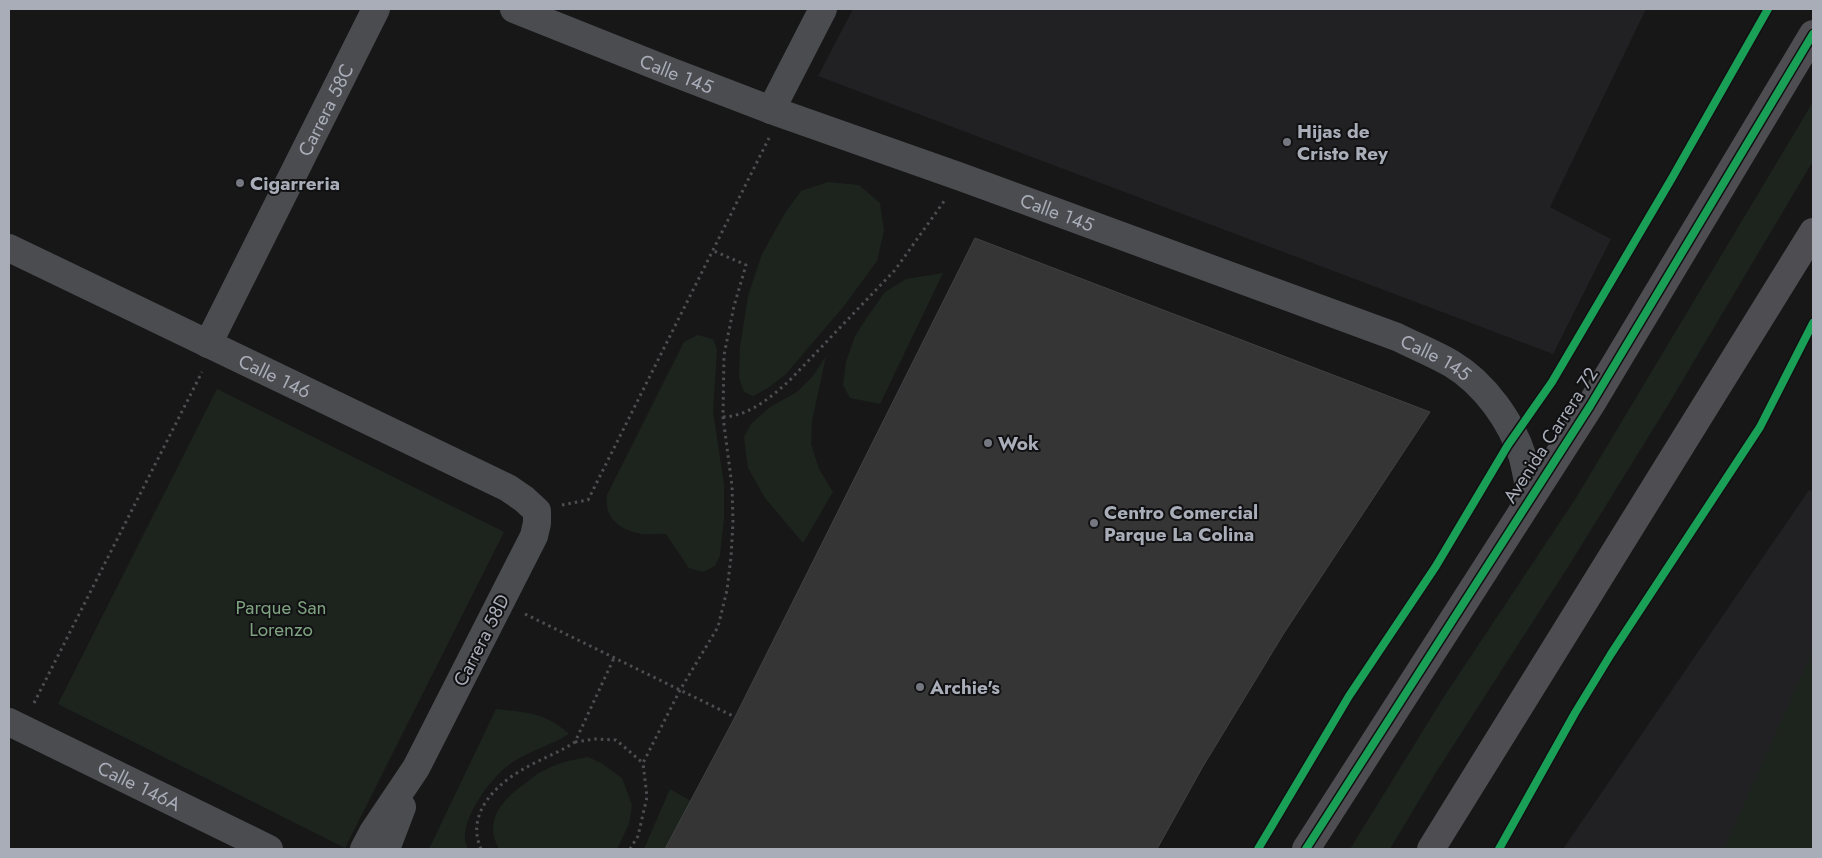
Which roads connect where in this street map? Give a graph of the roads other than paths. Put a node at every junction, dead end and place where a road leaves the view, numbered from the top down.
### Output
1 (376, 9) edge
2 (514, 9) edge
3 (823, 9) edge
4 (1813, 34) edge
5 (776, 111) junction
6 (1813, 232) edge
7 (9, 248) edge
8 (211, 345) junction
9 (1531, 496) junction
10 (536, 511) joint
11 (15, 725) edge
12 (416, 768) junction
13 (269, 849) edge
14 (364, 849) edge
15 (386, 849) edge
16 (1306, 849) edge
17 (1431, 849) edge

1 - 8 street, Carrera 58C
2 - 5 street, Calle 145
3 - 5 street
4 - 9 highway, Avenida Carrera 72
5 - 9 street, Calle 145
6 - 17 highway
7 - 8 street, Calle 146
8 - 10 street, Calle 146
9 - 16 highway, Avenida Carrera 72
10 - 12 street, Carrera 58D
11 - 13 street, Calle 146A
12 - 14 street, Carrera 58D
12 - 15 street, Carrera 58D

